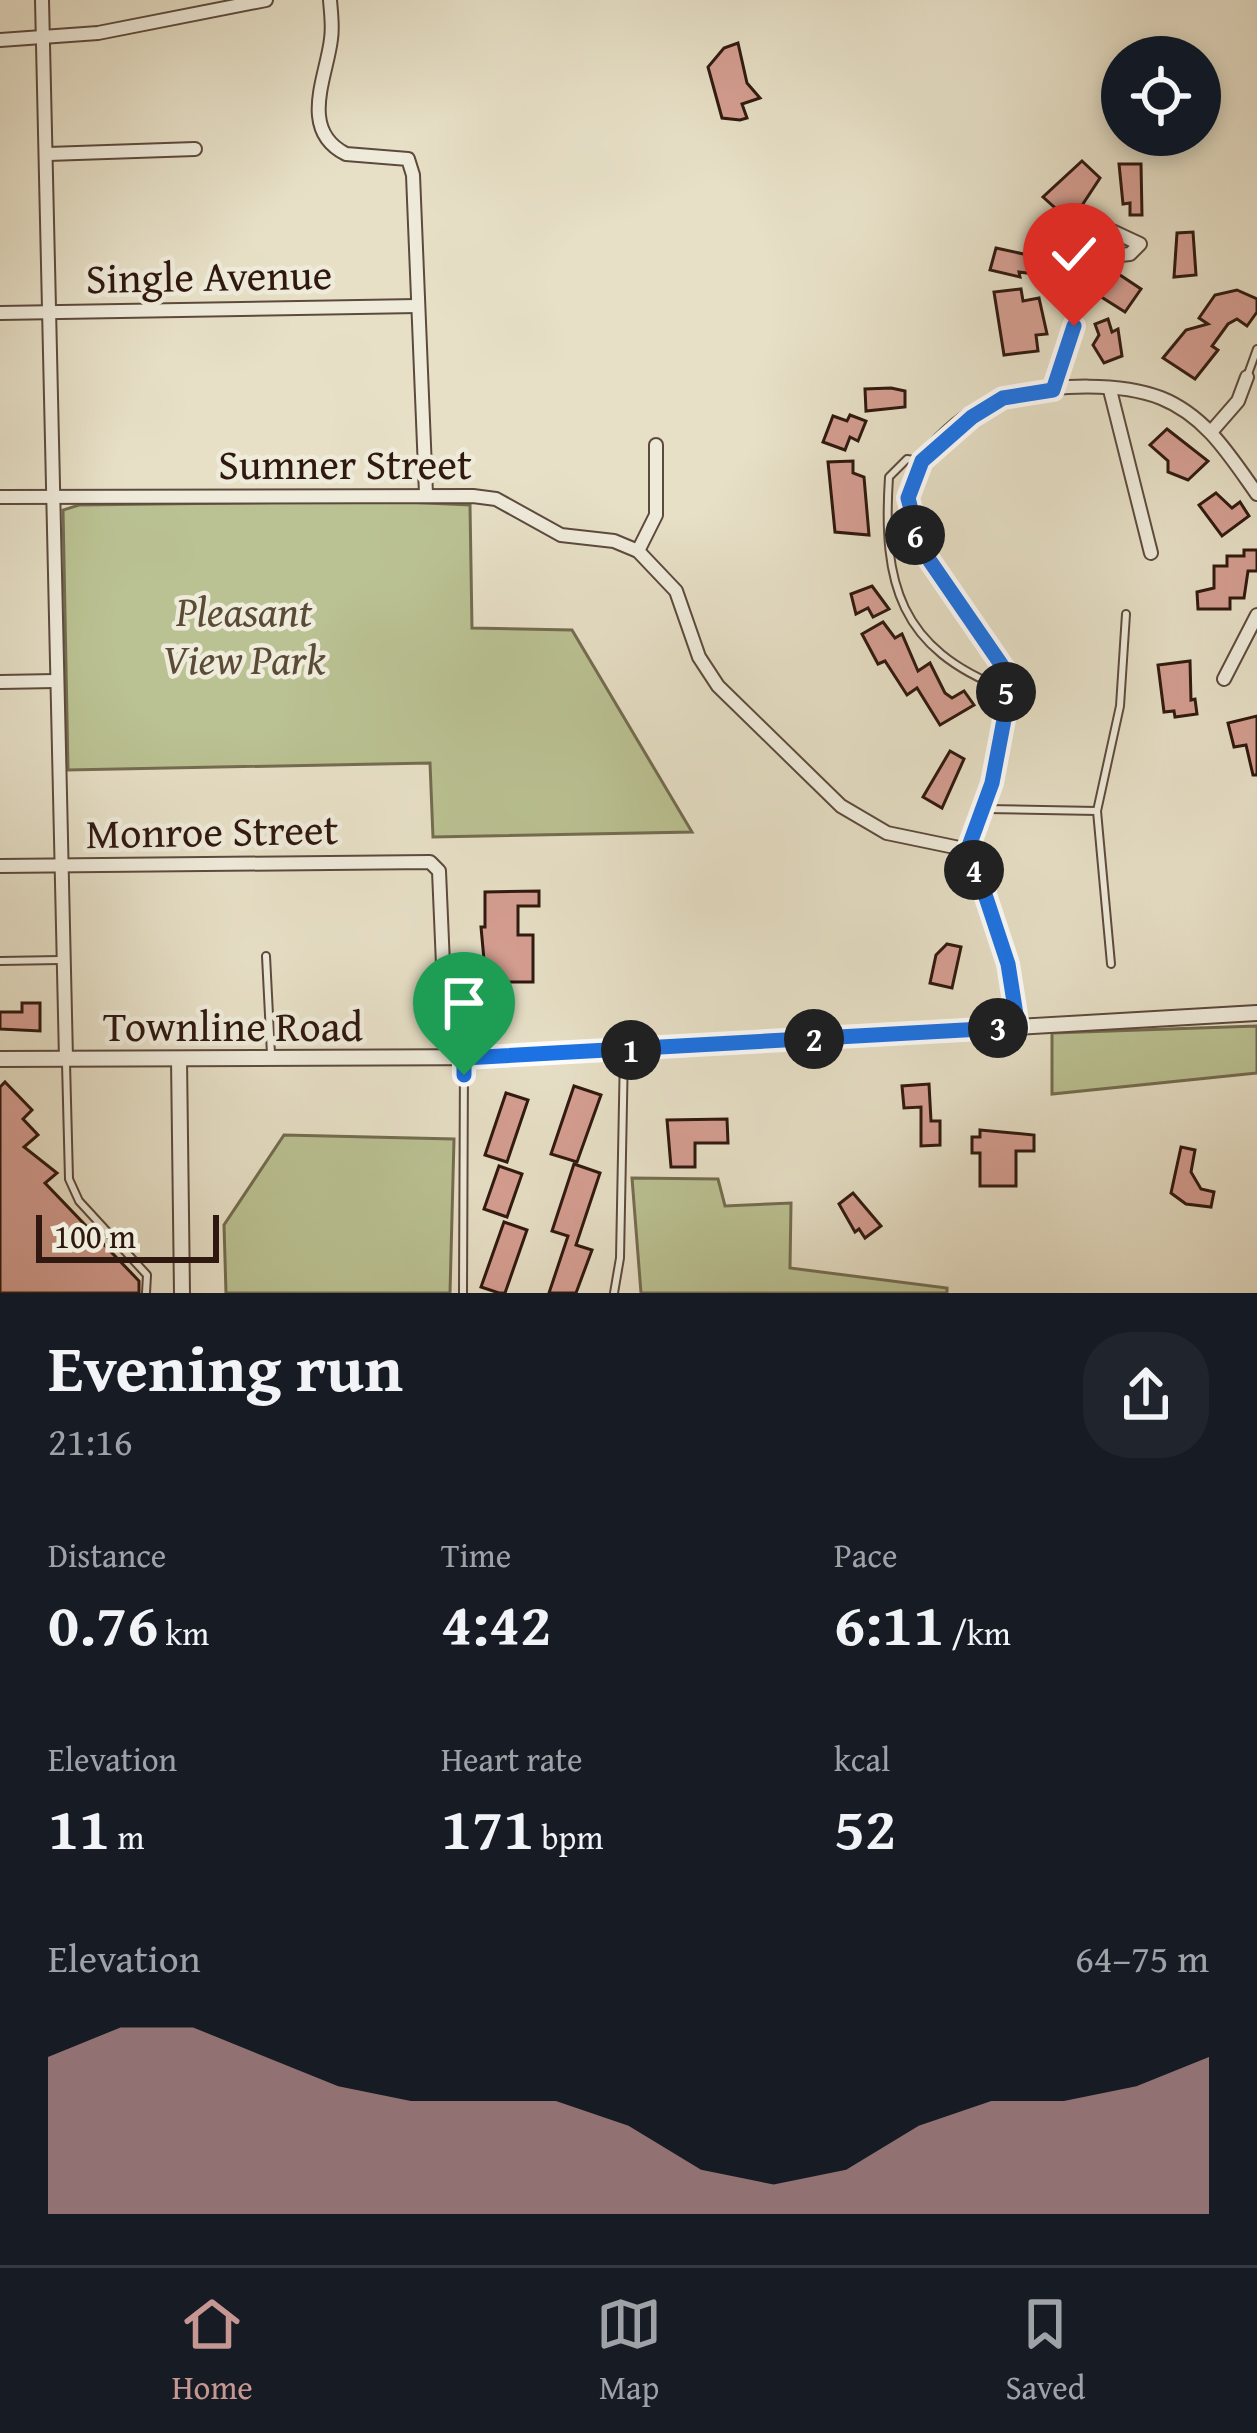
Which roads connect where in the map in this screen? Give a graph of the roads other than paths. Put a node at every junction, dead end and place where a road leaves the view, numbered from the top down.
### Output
1 (42, 0) edge
2 (266, 0) edge
3 (329, 0) edge
4 (44, 38) junction
5 (0, 40) edge
6 (195, 149) dead end
7 (48, 154) junction
8 (1083, 259) dead end
9 (418, 305) junction
10 (50, 312) junction
11 (0, 313) edge
12 (1257, 349) edge
13 (1247, 377) joint
14 (1053, 390) junction
15 (1110, 390) junction
16 (1211, 431) junction
17 (656, 446) dead end
18 (922, 461) junction
19 (426, 494) junction
20 (1257, 494) edge
21 (0, 497) edge
22 (51, 497) junction
23 (638, 550) junction
24 (1151, 553) dead end
25 (1126, 614) dead end
26 (1257, 615) edge
27 (1224, 679) dead end
28 (56, 681) junction
29 (0, 682) edge
30 (1006, 690) junction
31 (982, 808) junction
32 (1097, 811) junction
33 (970, 850) junction
34 (0, 866) edge
35 (62, 866) junction
36 (266, 956) dead end
37 (64, 959) junction
38 (0, 961) edge
39 (1111, 964) dead end
40 (1257, 1013) edge
41 (1018, 1027) junction
42 (624, 1051) junction
43 (272, 1058) junction
44 (447, 1058) junction
45 (464, 1058) junction
46 (0, 1059) edge
47 (66, 1059) junction
48 (179, 1059) junction
49 (146, 1293) edge
50 (182, 1293) edge
51 (463, 1293) edge
52 (614, 1293) edge

1 - 4 street
2 - 4 street
3 - 9 street
4 - 5 street
4 - 7 street
6 - 7 street
7 - 10 street
8 - 14 street
9 - 10 street, Single Avenue
9 - 19 street
10 - 11 street, Single Avenue
10 - 22 street
12 - 13 lane
13 - 16 street
14 - 15 street
14 - 18 street
15 - 16 street
15 - 24 street
16 - 20 street
17 - 23 street
18 - 30 street
18 - 30 lane
19 - 22 street, Sumner Street
19 - 23 street, Sumner Street
21 - 22 street, Sumner Street
22 - 28 street
23 - 33 street
25 - 32 lane
26 - 27 street
28 - 29 street
28 - 35 street
30 - 31 street
31 - 32 lane
31 - 33 street
32 - 39 lane
33 - 41 street
34 - 35 street, Monroe Street
35 - 37 street
35 - 44 street, Monroe Street
36 - 43 lane
37 - 38 lane
37 - 47 street
40 - 41 street, Townline Road
41 - 42 street, Townline Road
42 - 45 street, Townline Road
42 - 52 lane
43 - 44 street, Townline Road
43 - 48 street, Townline Road
44 - 45 street, Townline Road
45 - 51 lane
46 - 47 street, Townline Road
47 - 48 street, Townline Road
47 - 49 lane
48 - 50 street

